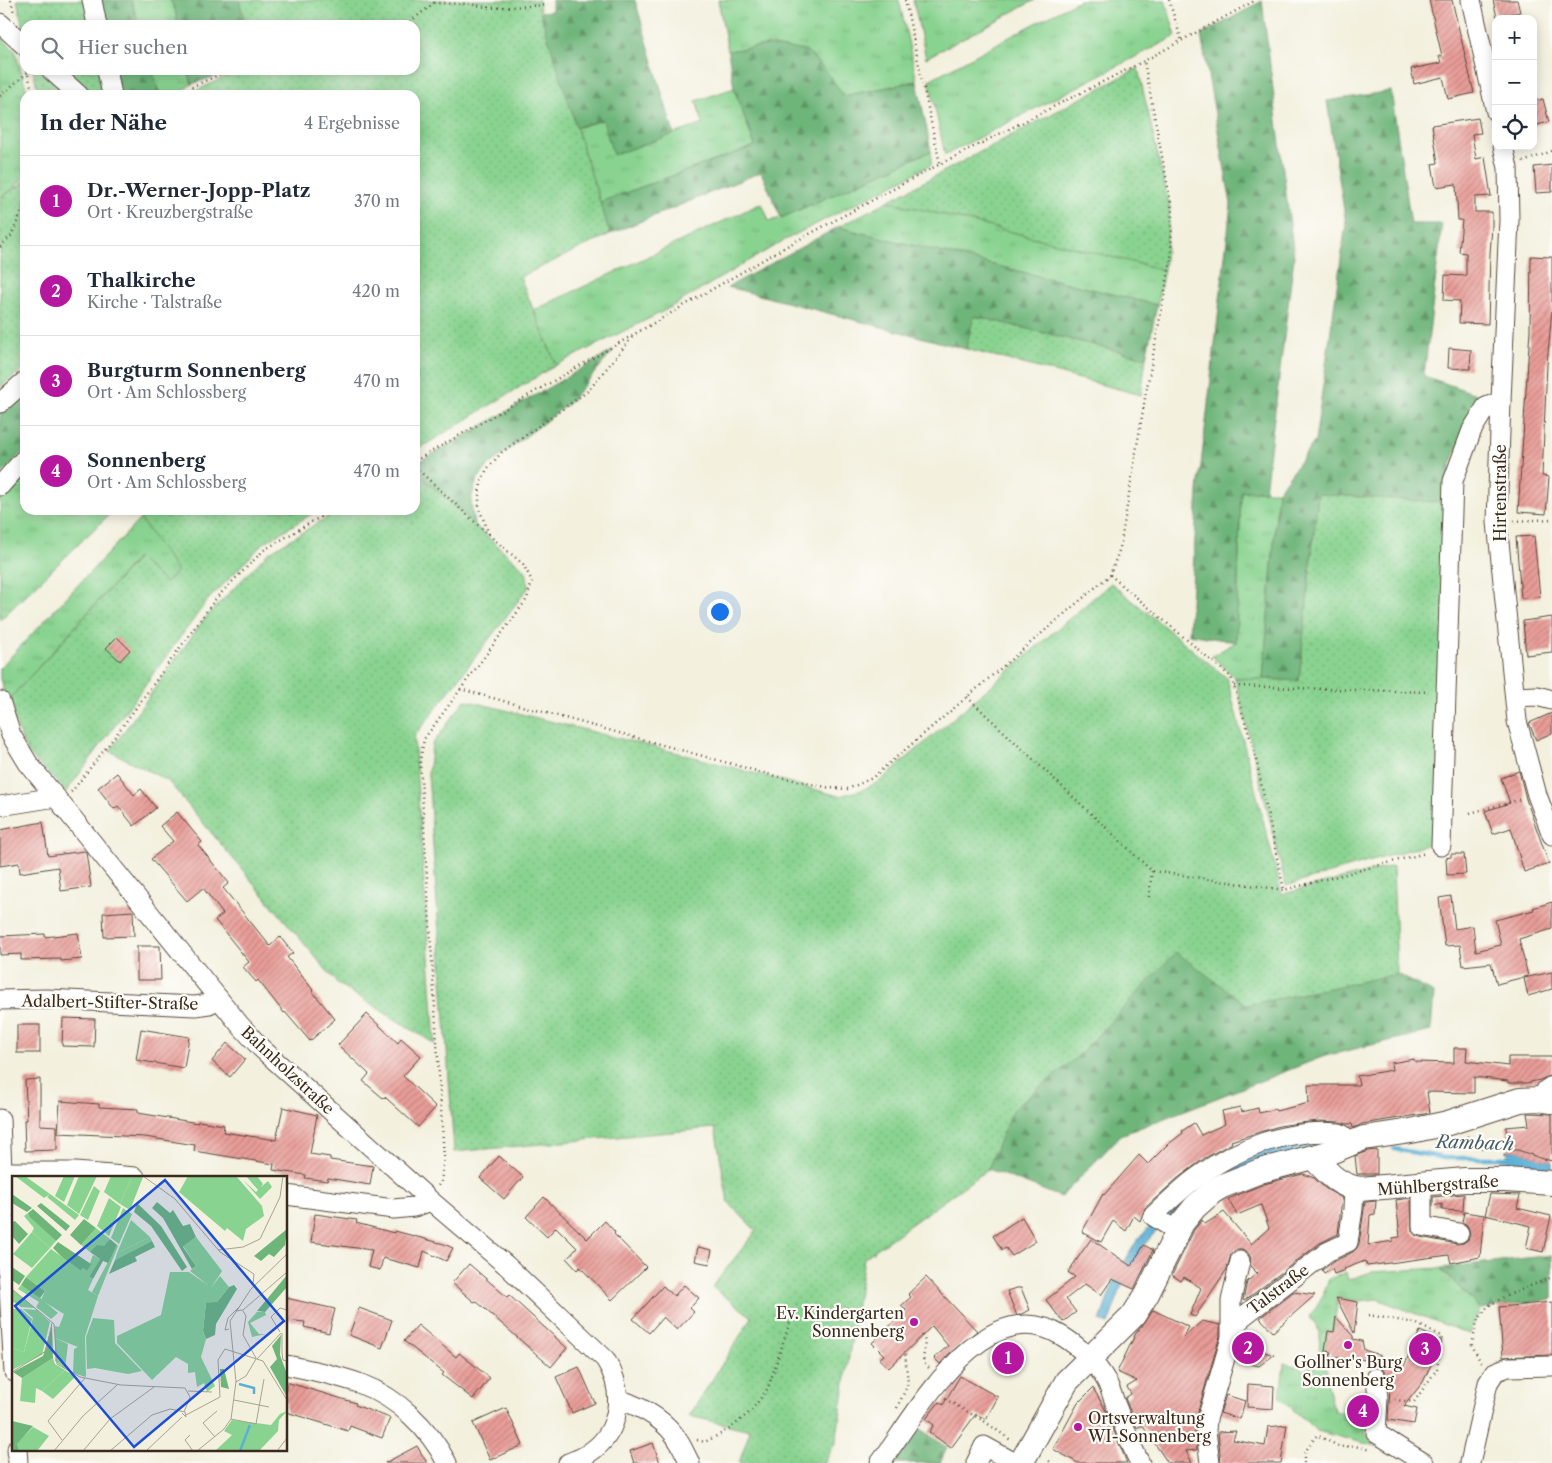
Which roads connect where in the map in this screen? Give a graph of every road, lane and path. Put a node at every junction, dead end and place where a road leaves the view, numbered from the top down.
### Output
1 (92, 0) edge
2 (905, 0) edge
3 (1169, 0) edge
4 (1256, 0) edge
5 (1471, 0) edge
6 (548, 5) dead end
7 (96, 20) edge
8 (412, 20) edge
9 (0, 23) edge
10 (1181, 40) junction
11 (20, 41) edge
12 (1144, 61) junction
13 (23, 75) edge
14 (28, 75) edge
15 (57, 75) edge
16 (108, 75) edge
17 (218, 75) edge
18 (32, 90) edge
19 (73, 90) edge
20 (111, 90) edge
21 (186, 90) edge
22 (0, 96) edge
23 (1494, 105) edge
24 (1504, 150) edge
25 (1552, 150) edge
26 (940, 164) junction
27 (1508, 168) junction
28 (20, 215) edge
29 (0, 247) edge
30 (636, 333) junction
31 (20, 385) edge
32 (1500, 400) junction
33 (0, 403) edge
34 (420, 458) edge
35 (20, 464) edge
36 (420, 472) edge
37 (0, 486) edge
38 (324, 515) edge
39 (1552, 519) edge
40 (1497, 522) junction
41 (490, 536) junction
42 (1110, 575) junction
43 (1234, 686) junction
44 (460, 689) junction
45 (1446, 693) junction
46 (967, 697) junction
47 (1515, 697) junction
48 (1552, 700) edge
49 (0, 701) edge
50 (1538, 795) junction
51 (56, 797) junction
52 (0, 806) edge
53 (1470, 813) dead end
54 (1552, 835) edge
55 (1441, 846) joint
56 (1152, 871) junction
57 (1284, 890) junction
58 (1149, 897) dead end
59 (219, 999) junction
60 (0, 1000) edge
61 (1549, 1095) edge
62 (0, 1119) edge
63 (1458, 1120) junction
64 (1350, 1143) junction
65 (1313, 1157) junction
66 (1505, 1164) dead end
67 (1, 1172) edge
68 (123, 1176) edge
69 (1422, 1183) junction
70 (1552, 1183) edge
71 (1354, 1189) junction
72 (288, 1195) edge
73 (431, 1201) junction
74 (1177, 1231) junction
75 (1459, 1233) dead end
76 (1240, 1261) dead end
77 (1552, 1277) edge
78 (797, 1301) dead end
79 (1368, 1314) dead end
80 (922, 1335) dead end
81 (1230, 1338) junction
82 (9, 1346) edge
83 (905, 1352) dead end
84 (1090, 1359) junction
85 (12, 1362) edge
86 (288, 1366) edge
87 (1552, 1366) edge
88 (1376, 1378) dead end
89 (1491, 1378) junction
90 (931, 1389) junction
91 (1378, 1398) junction
92 (618, 1399) junction
93 (955, 1405) dead end
94 (896, 1410) dead end
95 (669, 1428) junction
96 (17, 1450) edge
97 (1371, 1450) dead end
98 (1017, 1452) edge
99 (1048, 1461) dead end
100 (18, 1463) edge
101 (447, 1463) edge
102 (568, 1463) edge
103 (690, 1463) edge
104 (880, 1463) edge
105 (976, 1463) edge
106 (1015, 1463) edge
107 (1052, 1463) edge
108 (1140, 1463) edge
109 (1210, 1463) edge
110 (1304, 1463) edge
111 (1424, 1463) edge
112 (1470, 1463) edge

1 - 7 street
2 - 26 path
3 - 10 path
4 - 10 path
5 - 23 street
6 - 8 path
9 - 11 street
10 - 12 path
12 - 26 path
12 - 42 path
13 - 22 path
14 - 18 path
15 - 19 street
16 - 20 street
17 - 21 path
24 - 27 street, Hirtenstraße
25 - 27 path
26 - 30 path
27 - 32 street, Hirtenstraße
28 - 29 path
30 - 34 path
30 - 41 path
31 - 33 street
32 - 40 street, Hirtenstraße
32 - 45 street
35 - 37 street
36 - 41 path
38 - 51 path
39 - 40 path
40 - 47 street, Hirtenstraße
41 - 44 path
42 - 43 path
42 - 46 path
43 - 45 path
43 - 57 path
44 - 46 path
44 - 73 path
45 - 55 street
46 - 56 path
47 - 48 street
47 - 50 street, Hirtenstraße
49 - 51 street, Bahnholzstraße
50 - 53 path
50 - 54 street, Hirtenstraße
51 - 52 street
51 - 59 street, Bahnholzstraße
55 - 57 path
56 - 57 path
56 - 58 path
59 - 60 street, Adalbert-Stifter-Straße
59 - 73 street, Bahnholzstraße
61 - 63 main road
62 - 67 street
63 - 64 main road
63 - 66 path
64 - 65 main road
64 - 74 street
65 - 71 main road
65 - 74 main road
67 - 68 street
67 - 82 street
69 - 70 main road, Mühlbergstraße
69 - 71 main road, Mühlbergstraße
69 - 75 street
71 - 81 street, Talstraße
72 - 73 street
73 - 92 street, Bahnholzstraße
74 - 84 main road
76 - 81 street
77 - 89 path
78 - 95 path
79 - 91 path
80 - 90 path
81 - 109 street, Talstraße
82 - 85 street
83 - 94 path
84 - 90 street
84 - 98 main road
84 - 108 street
86 - 101 street
87 - 89 street
88 - 91 street
89 - 112 street
90 - 104 street
91 - 111 street
92 - 95 street
92 - 102 street, Bahnholzstraße
93 - 98 path
95 - 103 street
96 - 100 street
97 - 110 path
99 - 107 path
105 - 106 street

